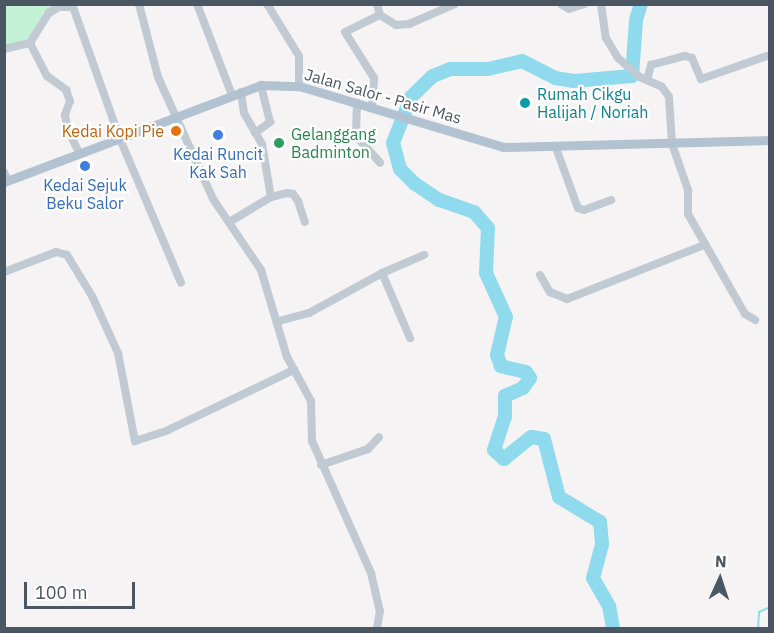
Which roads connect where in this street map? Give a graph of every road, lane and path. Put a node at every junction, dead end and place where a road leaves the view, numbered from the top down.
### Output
1 (139, 4) edge
2 (197, 4) edge
3 (267, 4) edge
4 (377, 4) edge
5 (455, 4) edge
6 (561, 4) edge
7 (584, 4) edge
8 (601, 4) edge
9 (380, 15) junction
10 (30, 43) junction
11 (4, 49) edge
12 (770, 55) edge
13 (644, 79) junction
14 (261, 86) junction
15 (299, 86) junction
16 (237, 94) junction
17 (357, 103) junction
18 (372, 108) junction
19 (176, 117) junction
20 (255, 133) junction
21 (120, 139) junction
22 (770, 140) edge
23 (672, 144) junction
24 (556, 147) junction
25 (79, 153) junction
26 (380, 163) dead end
27 (6, 178) edge
28 (271, 197) junction
29 (611, 200) dead end
30 (231, 221) junction
31 (305, 222) dead end
32 (704, 246) junction
33 (424, 255) dead end
34 (4, 272) edge
35 (382, 273) junction
36 (540, 275) dead end
37 (181, 283) dead end
38 (755, 320) dead end
39 (279, 321) junction
40 (410, 338) dead end
41 (294, 370) junction
42 (380, 437) dead end
43 (321, 465) junction
44 (377, 628) edge

1 - 19 street
2 - 16 street
3 - 15 street
4 - 9 street
5 - 9 street
6 - 7 street
8 - 13 street
9 - 18 street
10 - 11 street
10 - 21 street
10 - 25 street
12 - 13 street
13 - 23 street
14 - 15 main road, Jalan Salor - Pasir Mas
14 - 16 main road, Jalan Salor - Pasir Mas
14 - 20 street
15 - 17 main road, Jalan Salor - Pasir Mas
16 - 19 main road, Jalan Salor - Pasir Mas
16 - 20 street
17 - 18 main road, Jalan Salor - Pasir Mas
17 - 26 street
18 - 24 main road, Jalan Salor - Pasir Mas
19 - 21 main road, Jalan Salor - Pasir Mas
19 - 30 street
20 - 28 street
21 - 25 main road, Jalan Salor - Pasir Mas
21 - 37 street
22 - 23 main road, Jalan Salor - Pasir Mas
23 - 24 main road, Jalan Salor - Pasir Mas
23 - 32 street
24 - 29 street
25 - 27 main road, Jalan Salor - Pasir Mas
28 - 30 street
28 - 31 street
30 - 39 street
32 - 36 street
32 - 38 street
33 - 35 street
34 - 41 street
35 - 39 street
35 - 40 street
39 - 41 street
41 - 43 street
42 - 43 street
43 - 44 street

